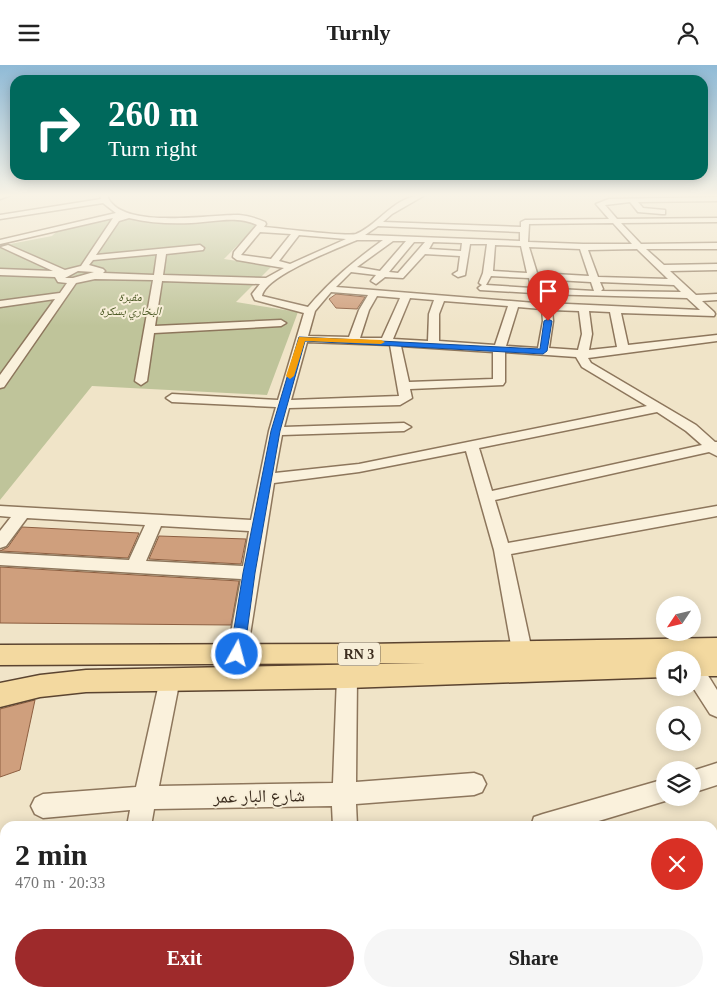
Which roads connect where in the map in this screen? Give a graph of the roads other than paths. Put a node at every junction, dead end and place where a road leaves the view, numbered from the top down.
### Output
1 (24, 238) edge
2 (103, 238) edge
3 (250, 238) edge
4 (292, 238) edge
5 (353, 238) edge
6 (392, 238) edge
7 (402, 238) edge
8 (524, 238) edge
9 (635, 238) edge
10 (412, 239) junction
11 (430, 240) junction
12 (466, 241) junction
13 (491, 242) junction
14 (524, 243) junction
15 (2, 244) edge
16 (717, 246) edge
17 (583, 247) junction
18 (641, 247) junction
19 (200, 248) dead end
20 (423, 251) junction
21 (162, 252) junction
22 (465, 254) junction
23 (89, 259) junction
24 (273, 262) junction
25 (291, 267) junction
26 (707, 267) junction
27 (717, 267) edge
28 (82, 269) junction
29 (349, 269) junction
30 (665, 271) junction
31 (0, 272) edge
32 (488, 273) junction
33 (533, 273) junction
34 (458, 274) dead end
35 (382, 275) junction
36 (593, 275) junction
37 (67, 276) junction
38 (95, 276) junction
39 (717, 276) edge
40 (158, 278) junction
41 (269, 281) junction
42 (676, 282) junction
43 (483, 288) junction
44 (328, 289) junction
45 (537, 291) junction
46 (370, 293) junction
47 (600, 294) junction
48 (63, 295) junction
49 (406, 296) junction
50 (691, 297) junction
51 (717, 297) edge
52 (440, 299) junction
53 (479, 301) junction
54 (0, 304) edge
55 (514, 304) junction
56 (544, 306) junction
57 (584, 309) junction
58 (611, 310) junction
59 (310, 311) junction
60 (281, 323) dead end
61 (711, 324) edge
62 (149, 330) junction
63 (302, 339) junction
64 (353, 341) junction
65 (390, 342) junction
66 (433, 345) junction
67 (499, 349) junction
68 (623, 350) junction
69 (543, 351) junction
70 (583, 354) junction
71 (141, 381) dead end
72 (0, 385) edge
73 (403, 386) junction
74 (172, 398) dead end
75 (283, 404) junction
76 (659, 408) junction
77 (404, 427) dead end
78 (276, 431) junction
79 (470, 445) junction
80 (716, 448) edge
81 (266, 479) junction
82 (486, 497) junction
83 (0, 511) edge
84 (717, 511) edge
85 (22, 512) junction
86 (156, 519) junction
87 (258, 526) junction
88 (0, 542) edge
89 (502, 550) junction
90 (0, 559) edge
91 (134, 566) junction
92 (249, 573) junction
93 (717, 649) edge
94 (522, 651) junction
95 (237, 654) junction
96 (0, 655) edge
97 (717, 665) edge
98 (656, 666) edge
99 (701, 666) edge
100 (347, 677) junction
101 (170, 679) junction
102 (701, 681) edge
103 (0, 695) edge
104 (717, 708) edge
105 (717, 774) edge
106 (701, 779) edge
107 (474, 784) dead end
108 (656, 793) edge
109 (344, 794) junction
110 (143, 798) junction
111 (43, 806) dead end
112 (140, 821) edge
113 (345, 821) edge
114 (561, 821) edge

1 - 15 street
2 - 23 street
3 - 24 street
4 - 24 street
5 - 25 street
6 - 29 street
7 - 10 street
8 - 14 street
9 - 18 street
10 - 11 street
10 - 35 street
11 - 12 street
11 - 20 street
12 - 13 street
12 - 22 street
13 - 14 street
13 - 32 street
14 - 17 street
14 - 33 street
15 - 37 street
16 - 18 street
17 - 18 street
17 - 36 street
18 - 30 street
19 - 21 street
20 - 22 street
20 - 35 street
21 - 23 street
21 - 40 street
22 - 34 street
23 - 28 street
24 - 25 street
25 - 41 street
26 - 27 street
26 - 30 street
26 - 39 street
28 - 37 street
28 - 38 street
29 - 35 street
29 - 44 street
30 - 36 street
30 - 42 street
31 - 37 street
32 - 33 street
32 - 43 street
33 - 36 street
33 - 45 street
35 - 46 street
36 - 42 street
36 - 47 street
37 - 38 street
37 - 48 street
38 - 40 street
40 - 41 street
40 - 62 street
41 - 59 street
42 - 50 street
43 - 45 street
43 - 53 street
44 - 46 street
44 - 59 street
45 - 47 street
45 - 56 street
46 - 49 street
46 - 64 street
47 - 50 street
47 - 58 street
48 - 54 street
48 - 72 street
49 - 52 street
49 - 65 street
50 - 51 street
50 - 61 street
52 - 53 street
52 - 66 street
53 - 55 street
55 - 56 street
55 - 67 street
56 - 57 street
56 - 69 street
57 - 58 street
57 - 70 street
58 - 61 street
58 - 68 street
59 - 63 street
60 - 62 street
61 - 68 street
62 - 71 street
63 - 64 street
63 - 75 street
64 - 65 street
65 - 66 street
65 - 73 street
66 - 67 street
67 - 69 street
67 - 73 street
68 - 70 street
69 - 70 street
70 - 76 street
73 - 75 street
74 - 75 street
75 - 78 street
76 - 79 street
76 - 80 street
77 - 78 street
78 - 81 street
79 - 81 street
79 - 82 street
80 - 82 street
81 - 87 street
82 - 89 street
83 - 85 street
84 - 89 street
85 - 86 street
85 - 88 street
86 - 87 street
86 - 91 street
87 - 92 street
89 - 94 street
90 - 91 street
91 - 92 street
92 - 95 street
93 - 94 main road, RN 3
94 - 95 main road, RN 3
95 - 96 main road, RN 3
97 - 99 main road
98 - 100 main road, RN 3
100 - 101 main road, RN 3
100 - 109 street
101 - 103 main road, RN 3
101 - 110 street
102 - 104 street
105 - 106 street
107 - 109 street, شارع البار عمر
108 - 114 street
109 - 110 street, شارع البار عمر
109 - 113 street
110 - 111 street, شارع البار عمر
110 - 112 street

